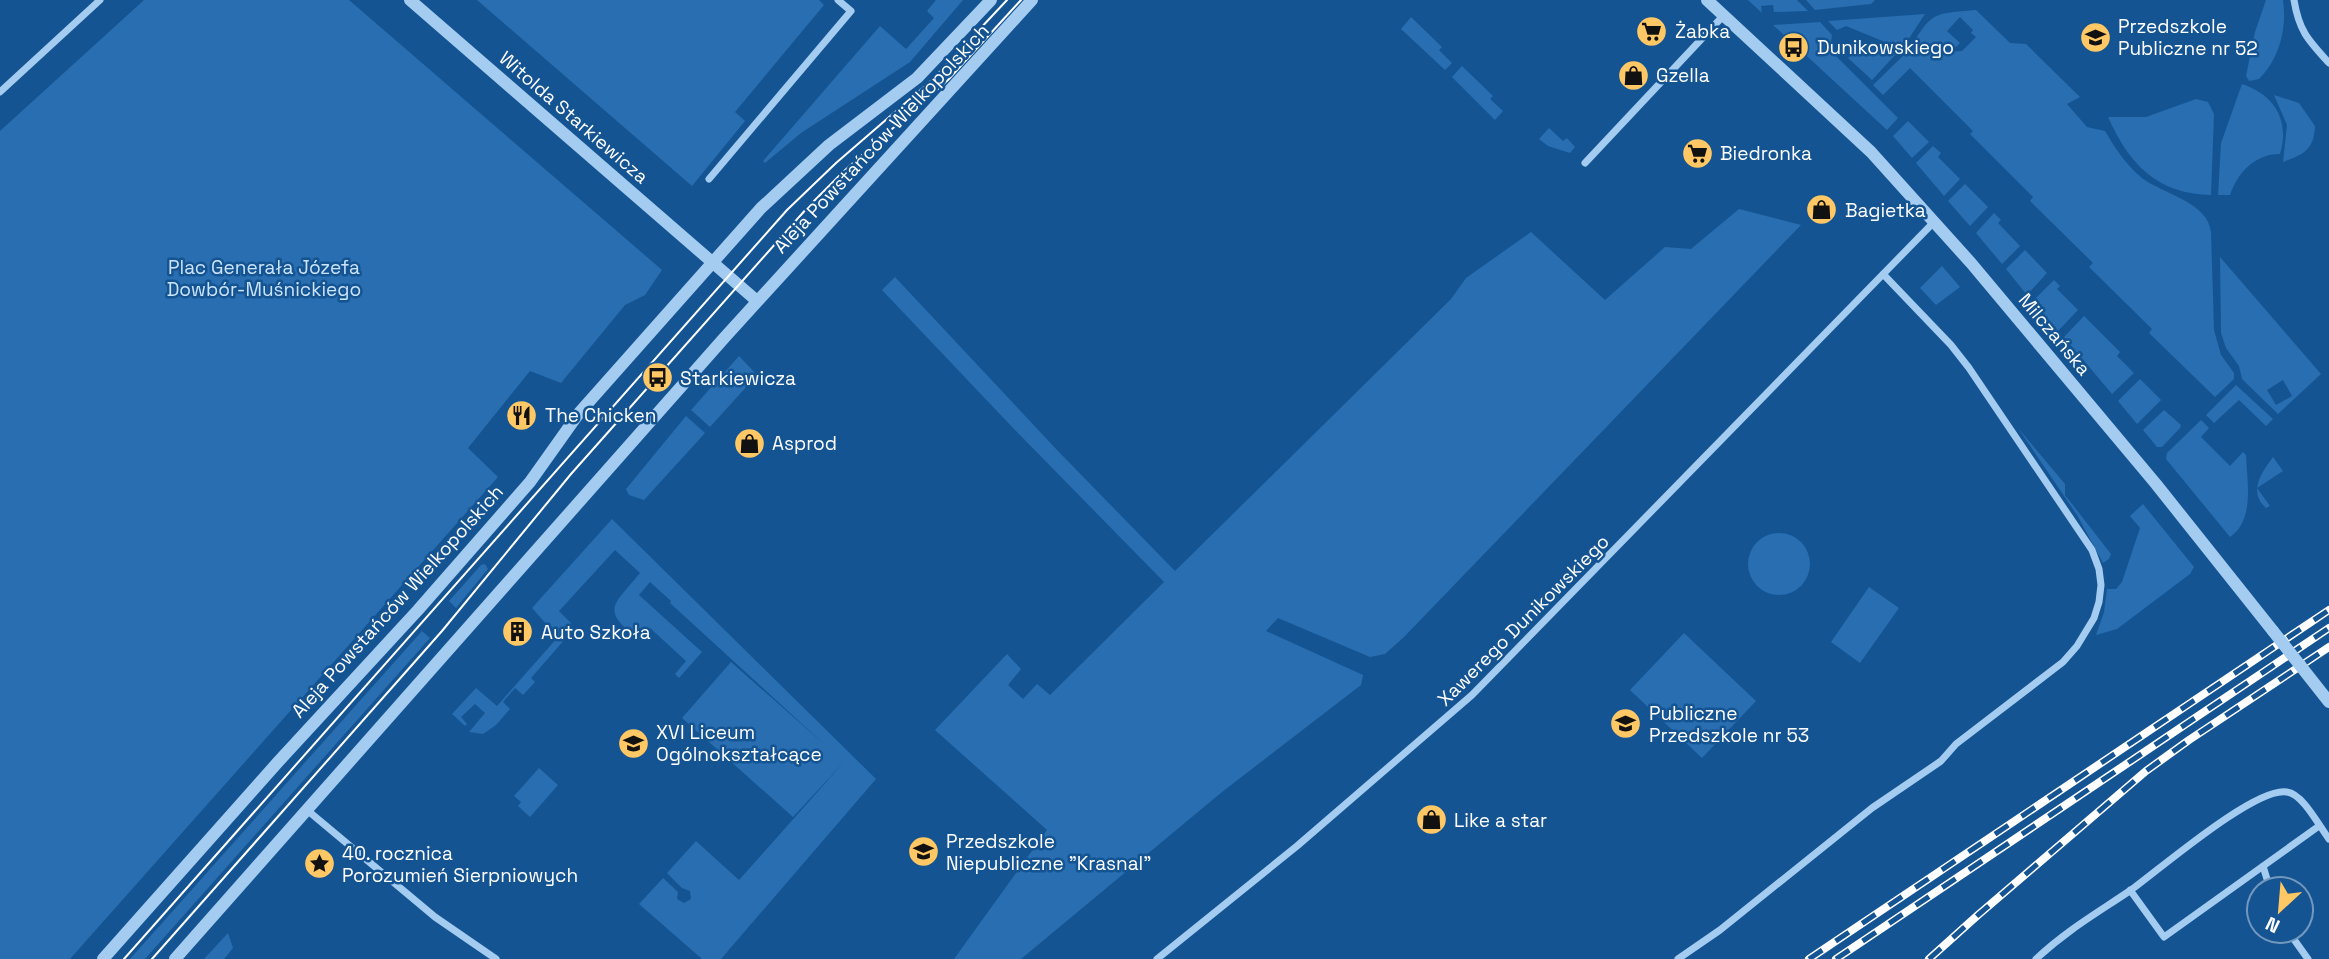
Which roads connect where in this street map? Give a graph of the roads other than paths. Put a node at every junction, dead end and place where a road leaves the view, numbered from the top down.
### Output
1 (100, 0) edge
2 (410, 0) edge
3 (838, 0) edge
4 (991, 0) edge
5 (1032, 0) edge
6 (1707, 0) edge
7 (2294, 0) edge
8 (1724, 15) junction
9 (2329, 62) edge
10 (0, 92) edge
11 (1585, 163) dead end
12 (709, 179) dead end
13 (1934, 222) junction
14 (712, 262) junction
15 (1883, 274) junction
16 (757, 301) junction
17 (2329, 702) edge
18 (307, 810) junction
19 (2319, 826) junction
20 (2329, 839) edge
21 (2263, 866) junction
22 (2266, 875) edge
23 (2130, 890) junction
24 (103, 959) edge
25 (174, 959) edge
26 (496, 959) edge
27 (1157, 959) edge
28 (1678, 959) edge
29 (2036, 959) edge

1 - 10 street
2 - 14 street, Witolda Starkiewicza
3 - 12 street
4 - 14 street, Aleja Powstańców Wielkopolskich
5 - 16 street, Aleja Powstańców Wielkopolskich
6 - 8 street, Milczańska
7 - 9 street
8 - 11 street
8 - 13 street, Milczańska
13 - 15 street, Xawerego Dunikowskiego
13 - 17 street, Milczańska, bridge
14 - 16 street
14 - 24 street, Aleja Powstańców Wielkopolskich
15 - 27 street, Xawerego Dunikowskiego
15 - 28 street
16 - 18 street, Aleja Powstańców Wielkopolskich
18 - 25 street
18 - 26 street
19 - 20 street
19 - 21 street
19 - 23 street
21 - 22 street
21 - 23 street
23 - 29 street

